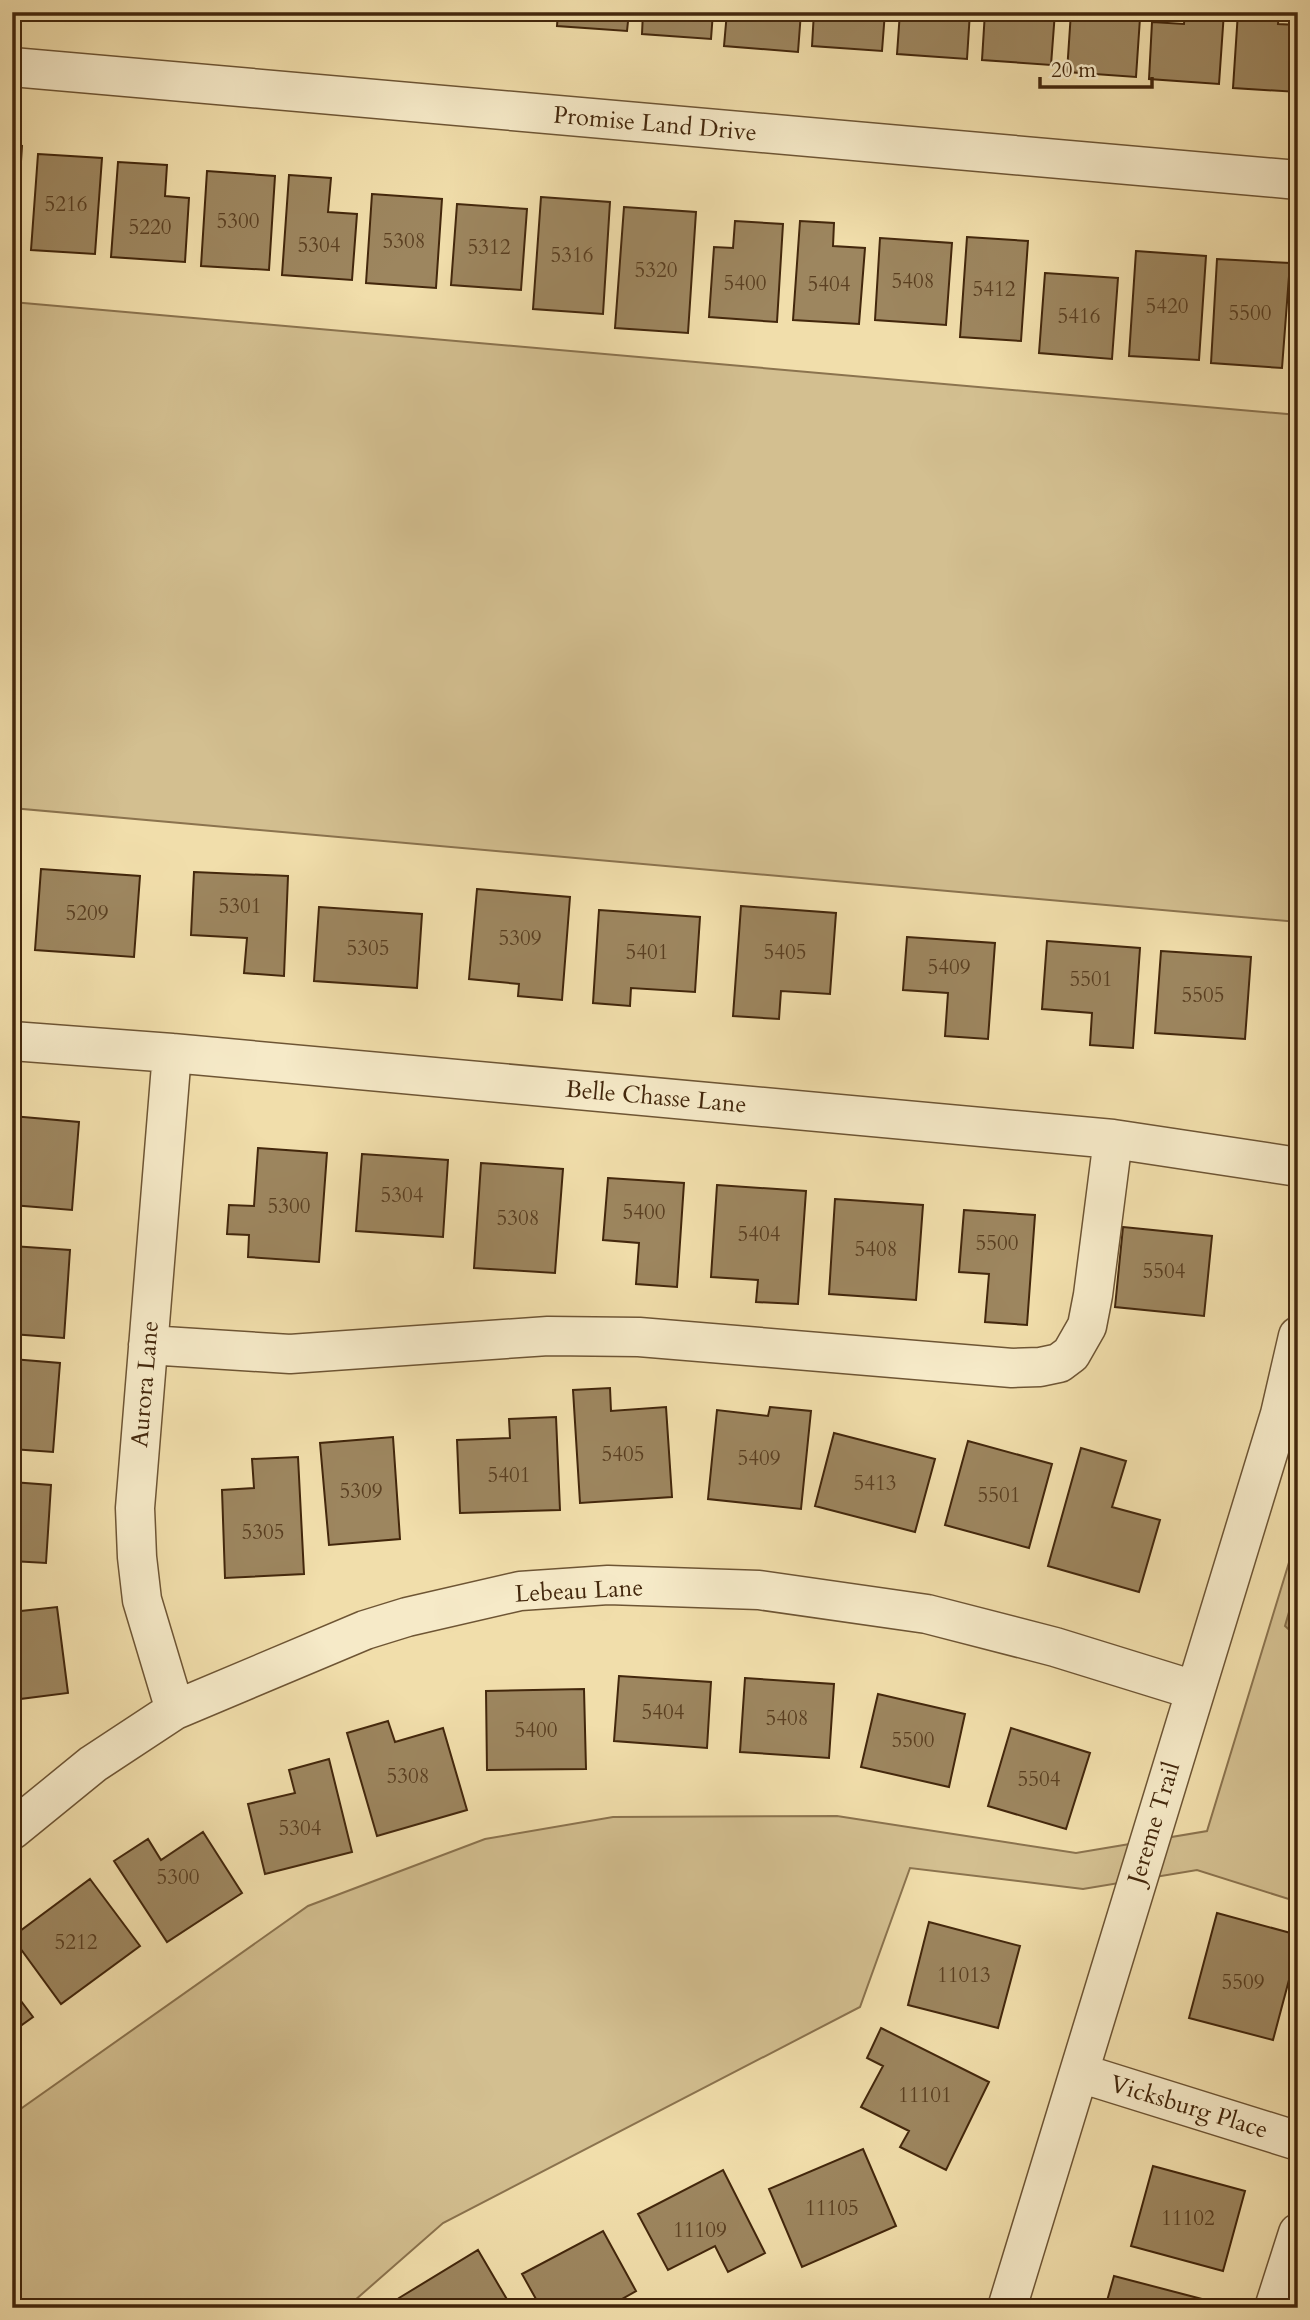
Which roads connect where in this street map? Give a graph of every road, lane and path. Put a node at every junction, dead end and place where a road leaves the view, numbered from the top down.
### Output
1 (12, 67) edge
2 (1298, 180) edge
3 (12, 1041) edge
4 (172, 1053) junction
5 (1113, 1139) junction
6 (1298, 1167) edge
7 (1298, 1336) edge
8 (148, 1345) junction
9 (1194, 1690) junction
10 (175, 1710) junction
11 (12, 1830) edge
12 (1080, 2073) junction
13 (1298, 2141) edge
14 (1298, 2233) edge
15 (1007, 2308) edge
16 (1274, 2308) edge

1 - 2 street, Promise Land Drive
3 - 4 street, Belle Chasse Lane
4 - 5 street, Belle Chasse Lane
4 - 8 street, Aurora Lane
5 - 6 street, Belle Chasse Lane
5 - 8 street
7 - 9 street, Jereme Trail
8 - 10 street, Aurora Lane
9 - 10 street, Lebeau Lane
9 - 12 street, Jereme Trail
10 - 11 street, Lebeau Lane
12 - 13 street, Vicksburg Place
12 - 15 street, Jereme Trail
14 - 16 street

